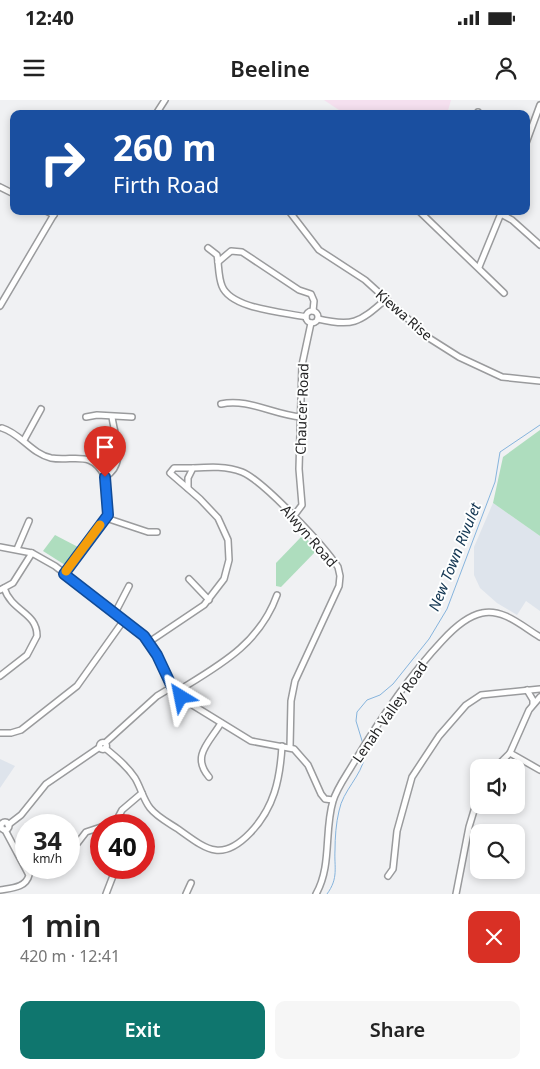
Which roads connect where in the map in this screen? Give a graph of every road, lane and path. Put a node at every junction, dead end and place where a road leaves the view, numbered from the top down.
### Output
1 (540, 105) edge
2 (530, 132) edge
3 (54, 215) edge
4 (292, 215) edge
5 (423, 215) edge
6 (500, 215) edge
7 (505, 215) edge
8 (540, 245) edge
9 (208, 248) dead end
10 (218, 262) junction
11 (479, 267) junction
12 (504, 293) dead end
13 (385, 300) junction
14 (0, 306) edge
15 (313, 311) junction
16 (306, 316) junction
17 (318, 319) junction
18 (311, 323) junction
19 (540, 381) edge
20 (221, 404) dead end
21 (41, 409) dead end
22 (86, 417) dead end
23 (112, 417) junction
24 (132, 417) dead end
25 (301, 418) junction
26 (2, 428) dead end
27 (24, 440) junction
28 (193, 468) junction
29 (105, 477) junction
30 (188, 488) junction
31 (293, 517) junction
32 (106, 518) junction
33 (29, 521) dead end
34 (157, 532) dead end
35 (0, 546) edge
36 (17, 549) junction
37 (32, 553) junction
38 (64, 574) junction
39 (190, 579) dead end
40 (129, 586) dead end
41 (2, 589) edge
42 (277, 595) dead end
43 (209, 600) junction
44 (115, 613) junction
45 (124, 620) junction
46 (540, 637) edge
47 (149, 642) junction
48 (0, 676) edge
49 (540, 689) edge
50 (174, 690) junction
51 (527, 690) junction
52 (540, 697) edge
53 (532, 704) junction
54 (221, 722) junction
55 (0, 733) edge
56 (103, 746) junction
57 (282, 746) junction
58 (290, 747) junction
59 (510, 753) junction
60 (504, 759) edge
61 (540, 770) edge
62 (209, 777) dead end
63 (142, 793) junction
64 (333, 800) junction
65 (120, 814) edge
66 (473, 814) edge
67 (4, 827) edge
68 (90, 830) edge
69 (80, 840) edge
70 (388, 876) dead end
71 (112, 879) edge
72 (191, 883) dead end
73 (0, 890) edge
74 (106, 894) edge
75 (186, 894) edge
76 (316, 894) edge
77 (456, 894) edge

1 - 2 street
3 - 14 street
4 - 13 street, Kiewa Rise
5 - 11 street
6 - 11 street
7 - 8 street
9 - 10 street
10 - 15 street
10 - 16 street
11 - 12 street
13 - 17 street
13 - 19 street, Kiewa Rise
15 - 16 street
15 - 17 street
16 - 18 street
17 - 18 street
18 - 25 street, Chaucer Road
20 - 25 street
21 - 27 street
22 - 23 street
23 - 24 street
23 - 29 street
25 - 31 street, Chaucer Road
26 - 27 street
27 - 29 street
28 - 30 street
28 - 30 street, Alwyn Road
28 - 31 street, Alwyn Road
29 - 32 street
30 - 43 street
31 - 58 street, Alwyn Road
32 - 34 street
32 - 38 street
33 - 36 street
35 - 36 street
36 - 37 street
37 - 38 street
37 - 41 street
38 - 44 street
39 - 43 street
40 - 44 street
41 - 48 street
42 - 50 street
43 - 47 street
44 - 45 street
45 - 47 street
45 - 55 street
46 - 64 street, Lenah Valley Road
47 - 50 street
49 - 51 street
50 - 54 street
50 - 56 street
51 - 53 street
51 - 70 street
52 - 53 street
53 - 59 street
54 - 57 street
54 - 62 street
56 - 63 street
56 - 67 street
57 - 58 street
57 - 63 street
58 - 64 street
59 - 60 street
59 - 61 street
63 - 65 street
64 - 76 street, Lenah Valley Road
66 - 77 street
67 - 73 street
68 - 69 street
71 - 74 street
72 - 75 street

